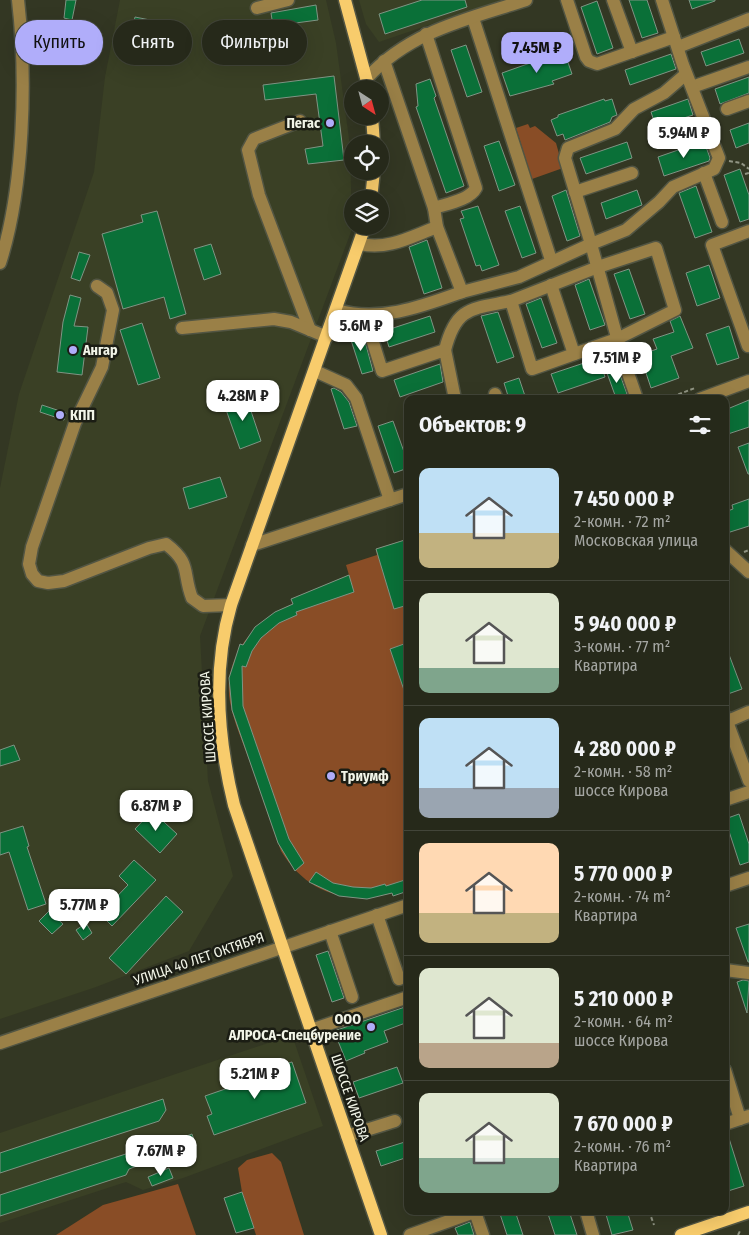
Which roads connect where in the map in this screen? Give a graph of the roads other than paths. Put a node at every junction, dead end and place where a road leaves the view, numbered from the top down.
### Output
1 (18, 0) edge
2 (288, 0) edge
3 (344, 0) edge
4 (526, 0) edge
5 (567, 0) edge
6 (613, 0) edge
7 (662, 0) edge
8 (257, 8) dead end
9 (473, 18) junction
10 (749, 19) edge
11 (426, 34) junction
12 (676, 42) junction
13 (632, 52) junction
14 (384, 61) junction
15 (749, 67) edge
16 (686, 74) junction
17 (367, 80) edge
18 (370, 80) edge
19 (692, 87) junction
20 (749, 101) edge
21 (727, 109) dead end
22 (300, 121) dead end
23 (632, 172) dead end
24 (704, 173) junction
25 (575, 192) junction
26 (434, 208) junction
27 (722, 222) dead end
28 (437, 227) junction
29 (749, 232) edge
30 (362, 235) edge
31 (360, 244) junction
32 (592, 244) junction
33 (551, 260) junction
34 (0, 263) edge
35 (598, 267) junction
36 (551, 285) junction
37 (97, 286) dead end
38 (462, 292) junction
39 (511, 301) junction
40 (337, 310) junction
41 (182, 328) dead end
42 (310, 330) junction
43 (328, 337) junction
44 (618, 339) junction
45 (372, 340) dead end
46 (749, 348) edge
47 (445, 350) junction
48 (574, 354) junction
49 (315, 371) junction
50 (749, 381) edge
51 (454, 395) edge
52 (636, 395) edge
53 (711, 395) edge
54 (404, 495) edge
55 (390, 500) junction
56 (252, 545) junction
57 (729, 554) edge
58 (749, 572) edge
59 (231, 606) junction
60 (749, 712) edge
61 (729, 717) edge
62 (729, 724) edge
63 (749, 781) edge
64 (749, 792) edge
65 (729, 799) edge
66 (749, 878) edge
67 (729, 885) edge
68 (404, 906) edge
69 (377, 915) junction
70 (330, 930) junction
71 (283, 946) junction
72 (729, 970) edge
73 (749, 973) edge
74 (399, 979) dead end
75 (352, 996) dead end
76 (404, 998) edge
77 (312, 1030) junction
78 (0, 1043) edge
79 (729, 1080) edge
80 (744, 1118) edge
81 (394, 1121) dead end
82 (729, 1123) edge
83 (347, 1136) junction
84 (749, 1212) edge
85 (469, 1215) edge
86 (477, 1215) edge
87 (587, 1215) edge
88 (724, 1216) edge
89 (430, 1232) edge
90 (381, 1235) edge
91 (410, 1235) edge
92 (483, 1235) edge
93 (593, 1235) edge
94 (681, 1235) edge

1 - 34 street
2 - 8 street
3 - 17 main road
4 - 9 street
5 - 13 street
6 - 13 street
7 - 12 street
9 - 11 street
9 - 33 street
10 - 12 street
11 - 14 street
11 - 26 street
12 - 13 street
12 - 16 street
14 - 18 street
14 - 26 street
15 - 19 street
16 - 19 street
16 - 25 street
19 - 24 street
20 - 21 street
22 - 42 street
23 - 25 street
24 - 27 street
24 - 32 street
25 - 32 street
26 - 28 street
28 - 31 street
28 - 38 street
29 - 46 street
30 - 31 main road, ШОССЕ КИРОВА
31 - 40 main road, ШОССЕ КИРОВА
32 - 33 street
32 - 35 street
33 - 38 street
35 - 36 street
35 - 44 street
35 - 44 street
36 - 39 street
36 - 48 street
37 - 59 street
38 - 40 street
39 - 47 street
39 - 48 street
40 - 43 main road, ШОССЕ КИРОВА
41 - 42 street
42 - 43 street
43 - 49 main road, ШОССЕ КИРОВА
44 - 48 street
44 - 52 street
45 - 47 street
47 - 51 street
49 - 55 street
49 - 56 main road, ШОССЕ КИРОВА
50 - 53 street
54 - 55 street
55 - 56 street
56 - 59 main road, ШОССЕ КИРОВА
57 - 58 street
59 - 71 main road, ШОССЕ КИРОВА
60 - 61 street
62 - 63 street
64 - 65 street
66 - 67 street
68 - 69 street, УЛИЦА 40 ЛЕТ ОКТЯБРЯ
69 - 70 street, УЛИЦА 40 ЛЕТ ОКТЯБРЯ
69 - 74 street
70 - 71 street, УЛИЦА 40 ЛЕТ ОКТЯБРЯ
70 - 75 street
71 - 77 main road, ШОССЕ КИРОВА
71 - 78 street, УЛИЦА 40 ЛЕТ ОКТЯБРЯ
72 - 73 street
76 - 77 street
77 - 83 main road, ШОССЕ КИРОВА
79 - 80 street
80 - 82 street
81 - 83 street
83 - 90 main road, ШОССЕ КИРОВА
84 - 88 main road
85 - 89 street
86 - 92 street
87 - 93 street
88 - 94 main road
89 - 91 street

